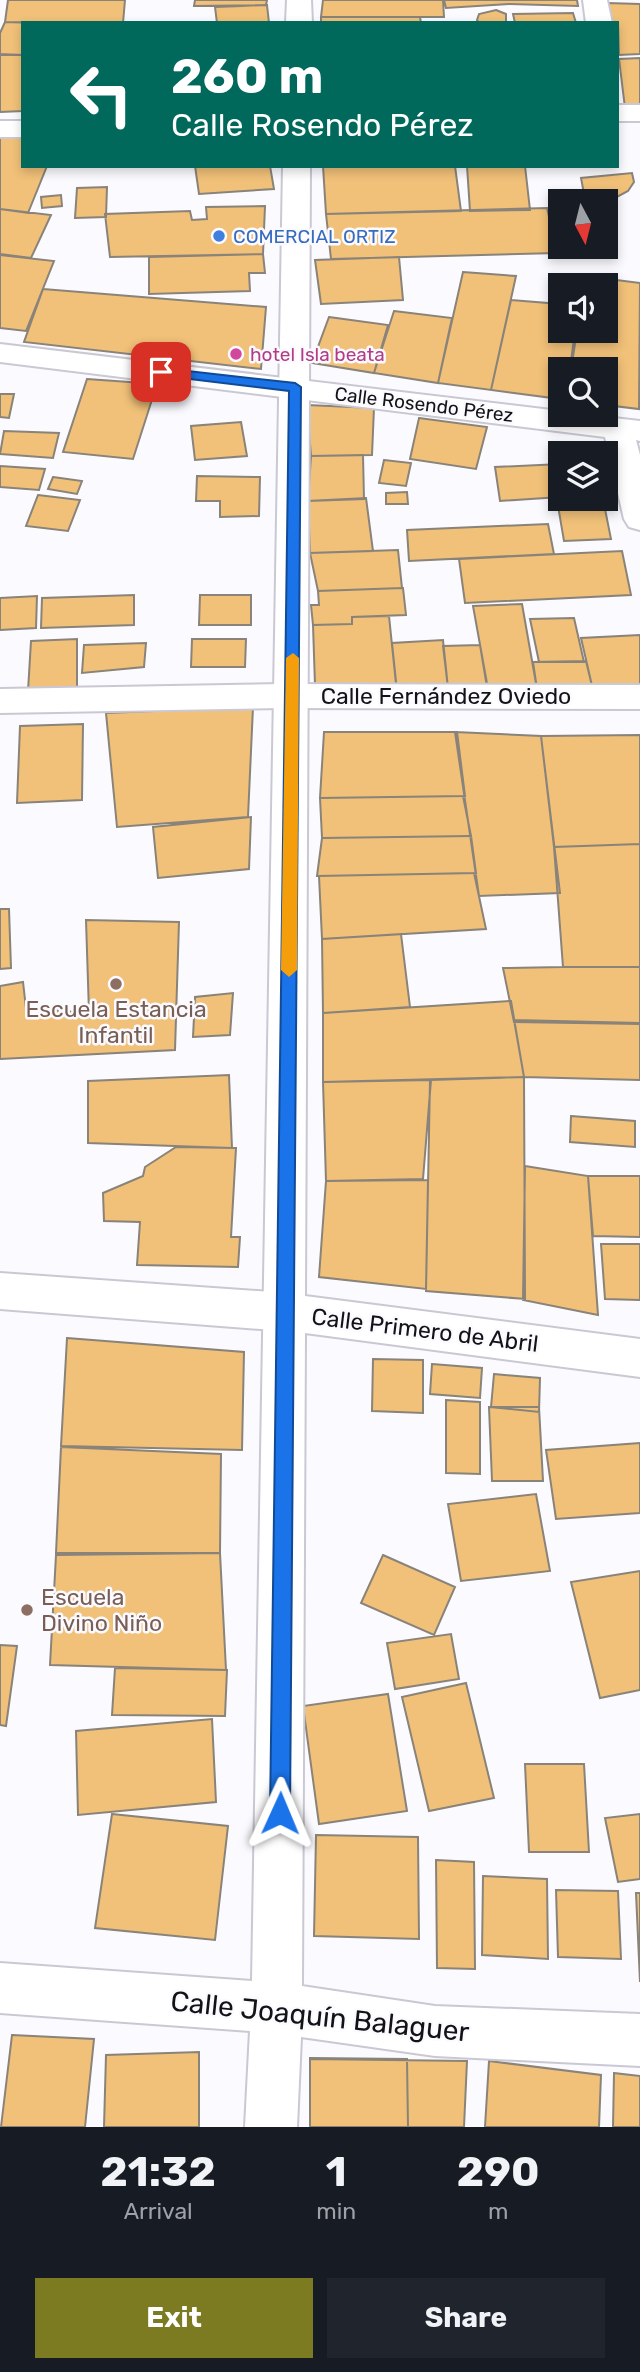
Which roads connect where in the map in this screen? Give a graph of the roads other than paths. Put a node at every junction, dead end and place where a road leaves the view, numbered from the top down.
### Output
1 (299, 0) edge
2 (596, 0) edge
3 (299, 21) edge
4 (599, 21) edge
5 (619, 113) edge
6 (640, 113) edge
7 (0, 129) edge
8 (21, 129) edge
9 (297, 168) edge
10 (0, 353) edge
11 (295, 387) junction
12 (629, 430) edge
13 (640, 519) edge
14 (292, 696) junction
15 (640, 696) edge
16 (0, 701) edge
17 (0, 1292) edge
18 (285, 1312) junction
19 (640, 1358) edge
20 (0, 1988) edge
21 (277, 2008) junction
22 (640, 2040) edge
23 (271, 2127) edge

1 - 3 main road
2 - 4 main road
5 - 6 main road
7 - 8 main road
9 - 11 main road
10 - 11 main road, Calle Rosendo Pérez
11 - 12 main road, Calle Rosendo Pérez
11 - 14 main road
12 - 13 main road
14 - 15 main road, Calle Fernández Oviedo
14 - 16 main road, Calle Fernández Oviedo
14 - 18 main road
17 - 18 main road, Calle Primero de Abril
18 - 19 main road, Calle Primero de Abril
18 - 21 main road
20 - 21 main road, Calle Joaquín Balaguer
21 - 22 main road, Calle Joaquín Balaguer
21 - 23 main road

